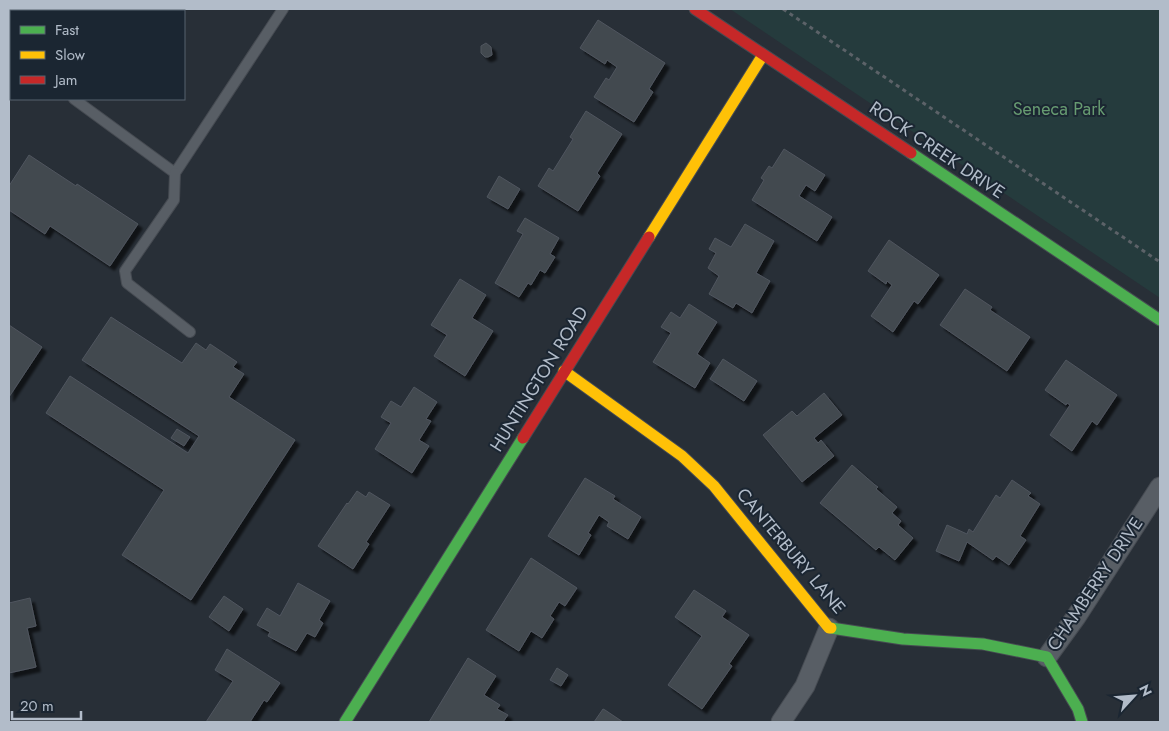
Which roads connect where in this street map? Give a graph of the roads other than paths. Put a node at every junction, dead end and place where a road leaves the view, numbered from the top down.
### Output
1 (283, 9) edge
2 (695, 9) edge
3 (763, 55) junction
4 (75, 100) edge
5 (175, 173) junction
6 (1160, 320) edge
7 (190, 332) dead end
8 (564, 371) junction
9 (1160, 487) edge
10 (829, 628) junction
11 (1047, 657) junction
12 (345, 722) edge
13 (781, 722) edge
14 (1082, 722) edge

1 - 5 lane
2 - 3 street, ROCK CREEK DRIVE
3 - 6 street, ROCK CREEK DRIVE
3 - 8 street, HUNTINGTON ROAD
4 - 5 lane
5 - 7 lane
8 - 10 street, CANTERBURY LANE
8 - 12 street, HUNTINGTON ROAD
9 - 11 street, CHAMBERRY DRIVE
10 - 11 street, CANTERBURY LANE
10 - 13 street
11 - 14 street

